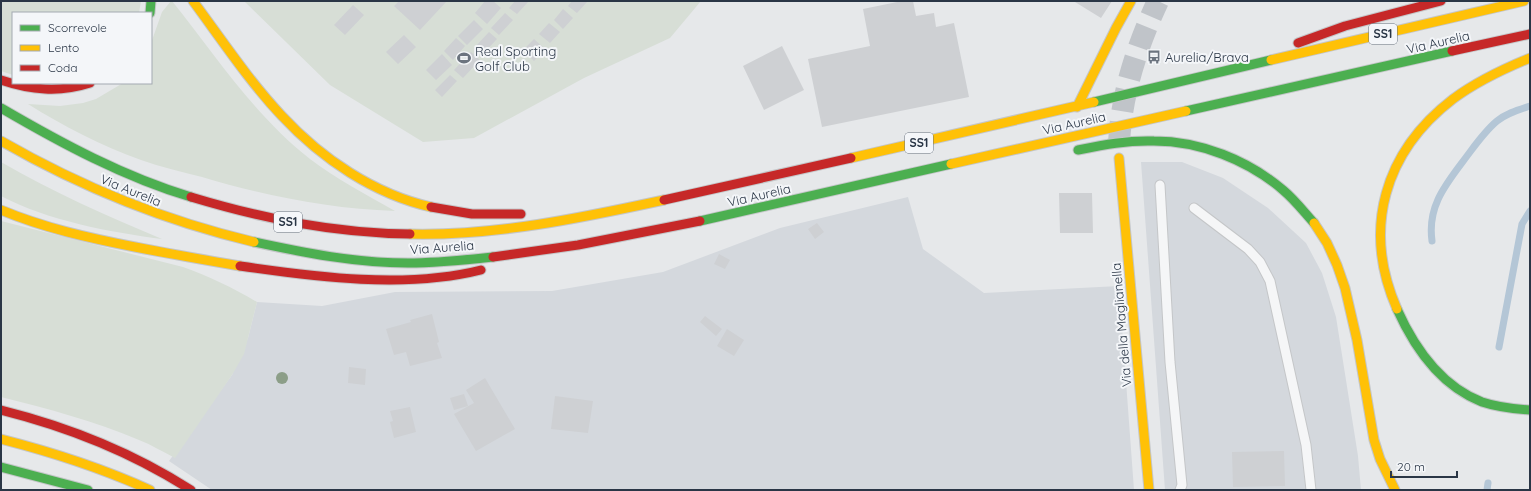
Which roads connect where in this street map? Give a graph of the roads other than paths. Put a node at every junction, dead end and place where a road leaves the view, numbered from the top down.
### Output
1 (151, 1) edge
2 (193, 1) edge
3 (1131, 1) edge
4 (1441, 1) edge
5 (1524, 1) edge
6 (150, 12) edge
7 (1530, 34) edge
8 (1530, 58) edge
9 (1242, 67) junction
10 (1, 80) edge
11 (12, 83) edge
12 (15, 84) edge
13 (87, 84) edge
14 (1077, 107) junction
15 (1, 108) edge
16 (1, 141) edge
17 (1066, 152) dead end
18 (1119, 158) dead end
19 (964, 171) dead end
20 (903, 175) junction
21 (1160, 185) dead end
22 (1194, 208) dead end
23 (1, 210) edge
24 (596, 214) junction
25 (547, 250) junction
26 (1, 410) edge
27 (1530, 410) edge
28 (1, 438) edge
29 (1374, 440) junction
30 (1, 467) edge
31 (1378, 476) dead end
32 (88, 490) edge
33 (150, 490) edge
34 (191, 490) edge
35 (1148, 490) edge
36 (1180, 490) edge
37 (1311, 490) edge
38 (1395, 490) edge

1 - 6 main road
2 - 24 main road
3 - 14 main road
4 - 9 main road
5 - 9 main road, Via Aurelia / SS1
7 - 20 main road, Via Aurelia / SS1
8 - 27 main road
9 - 14 main road, Via Aurelia / SS1
10 - 11 main road
12 - 13 main road
14 - 24 main road, Via Aurelia / SS1
15 - 24 main road, Via Aurelia / SS1
16 - 25 main road, Via Aurelia / SS1
17 - 29 main road
18 - 35 main road, Via della Maglianella
19 - 20 main road
20 - 25 main road, Via Aurelia / SS1
21 - 36 lane
22 - 37 lane
23 - 25 main road
26 - 34 main road
28 - 33 main road
29 - 31 main road
29 - 38 main road
30 - 32 main road

